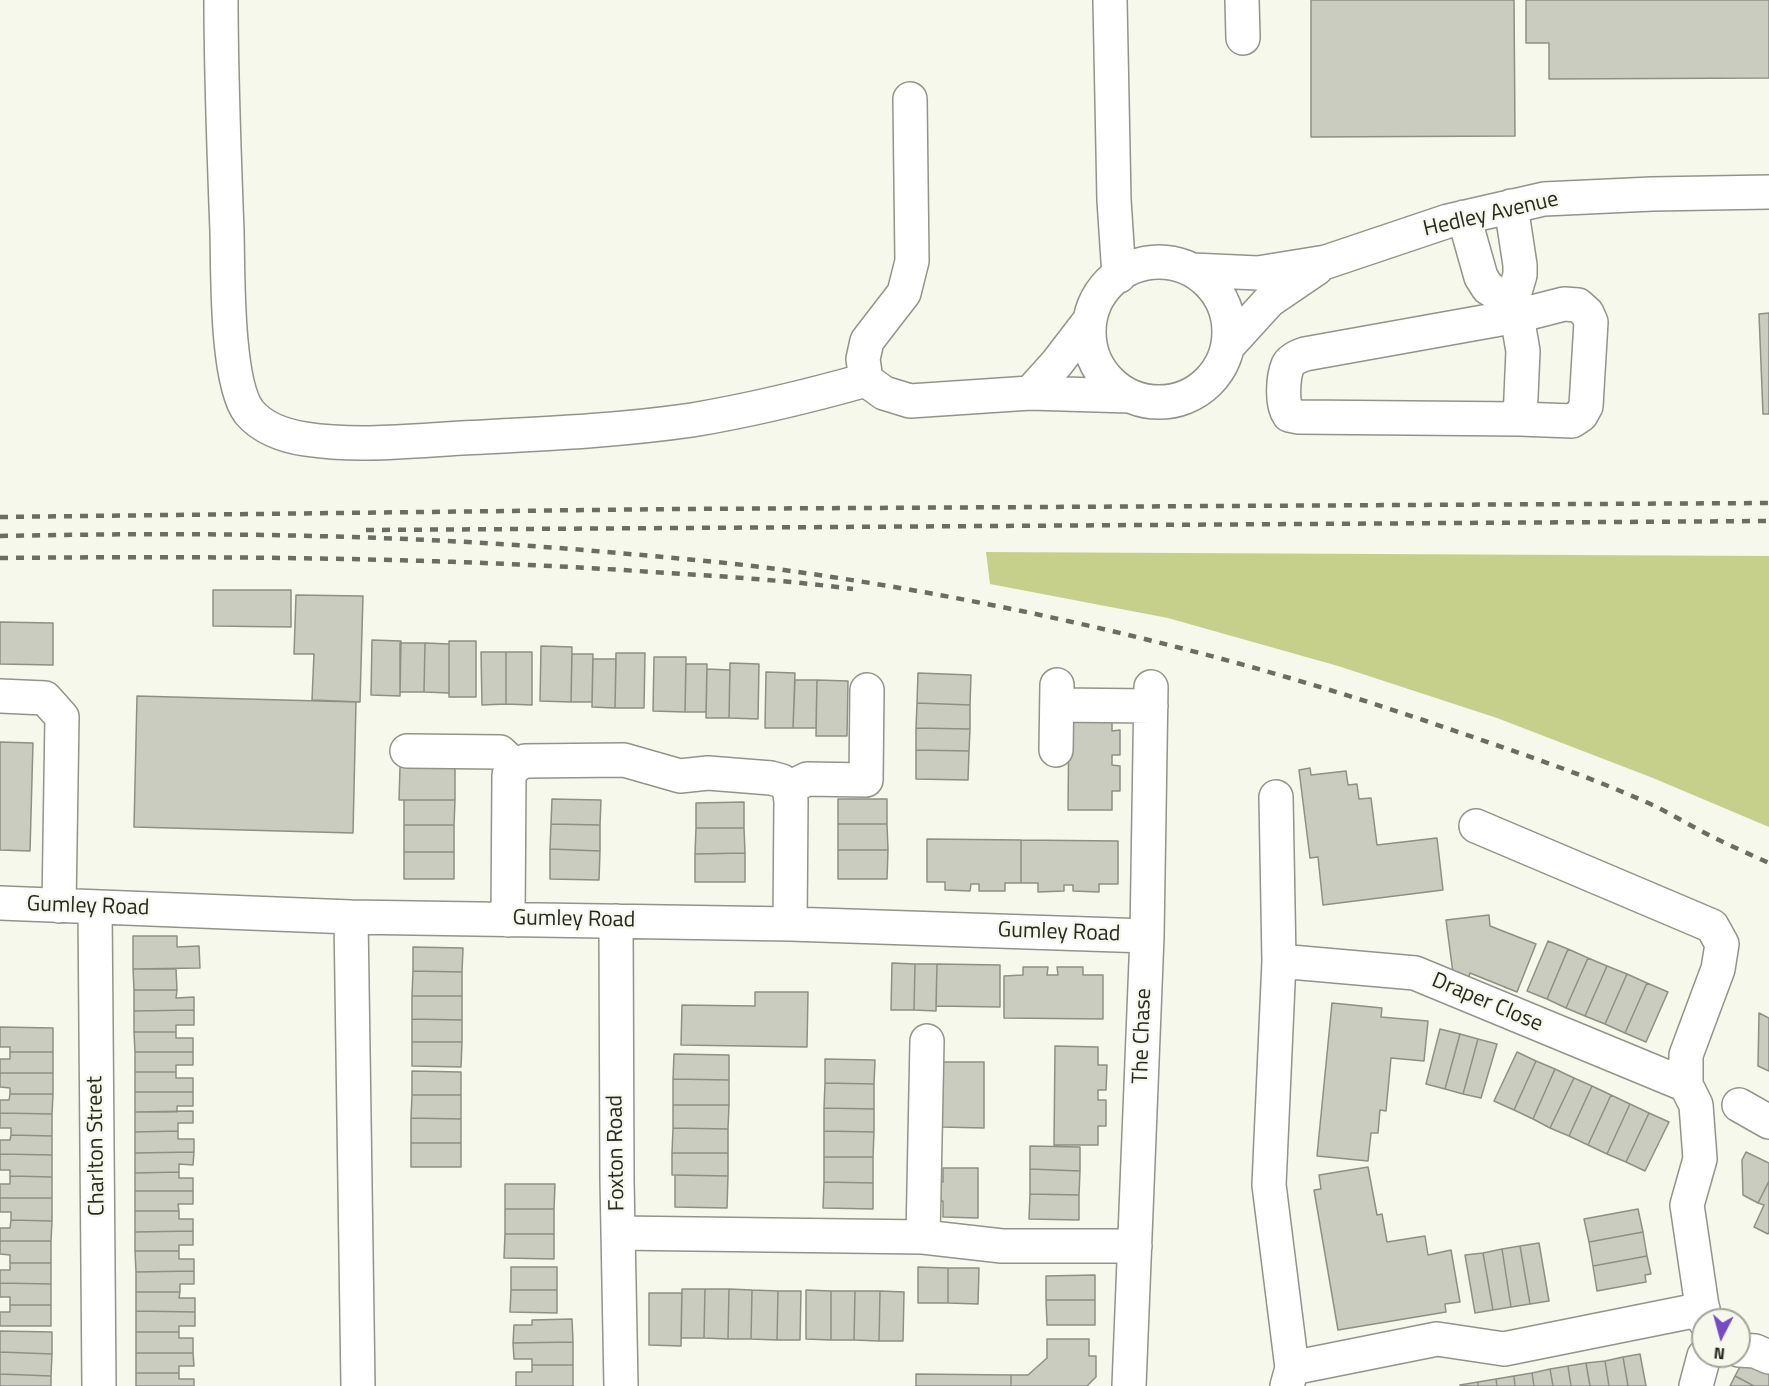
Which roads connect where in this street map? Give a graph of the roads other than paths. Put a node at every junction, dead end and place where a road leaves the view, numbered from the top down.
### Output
1 (220, 0) edge
2 (1110, 0) edge
3 (1242, 0) edge
4 (1243, 39) dead end
5 (910, 99) dead end
6 (1769, 192) edge
7 (1511, 206) junction
8 (1464, 217) junction
9 (1326, 262) junction
10 (1192, 270) junction
11 (1119, 276) junction
12 (1514, 309) junction
13 (1090, 320) junction
14 (1229, 345) junction
15 (866, 380) junction
16 (1030, 393) junction
17 (1131, 396) junction
18 (1520, 419) junction
19 (867, 690) dead end
20 (0, 696) edge
21 (1056, 750) dead end
22 (407, 751) dead end
23 (515, 766) junction
24 (789, 788) junction
25 (1276, 797) dead end
26 (1476, 826) dead end
27 (0, 903) edge
28 (59, 906) junction
29 (95, 907) junction
30 (351, 917) junction
31 (508, 920) junction
32 (616, 921) junction
33 (790, 924) junction
34 (1147, 936) junction
35 (1279, 961) junction
36 (927, 1041) dead end
37 (1686, 1085) junction
38 (1739, 1105) dead end
39 (1769, 1122) edge
40 (618, 1233) junction
41 (923, 1237) junction
42 (1135, 1246) junction
43 (1702, 1308) edge
44 (1691, 1317) edge
45 (1751, 1351) edge
46 (1769, 1357) edge
47 (1701, 1368) edge
48 (1290, 1377) edge
49 (99, 1386) edge
50 (358, 1386) edge
51 (621, 1386) edge
52 (1129, 1386) edge
53 (1696, 1386) edge

1 - 15 street
2 - 11 street
3 - 4 street
5 - 15 street
6 - 7 street, Hedley Avenue
7 - 8 street, Hedley Avenue
7 - 12 street
8 - 9 street, Hedley Avenue
8 - 12 street
9 - 10 street, Hedley Avenue
9 - 14 street, Hedley Avenue
10 - 11 street, Hedley Avenue
10 - 14 street, Hedley Avenue
11 - 13 street, Hedley Avenue
12 - 18 street
12 - 18 street
12 - 18 street
13 - 16 street
13 - 17 street, Hedley Avenue
14 - 17 street, Hedley Avenue
15 - 16 street
16 - 17 street
19 - 24 street
20 - 28 street
21 - 34 street, The Chase
22 - 23 street
23 - 24 street
23 - 31 street
24 - 33 street
25 - 35 street
26 - 37 street
27 - 28 street, Gumley Road
28 - 29 street, Gumley Road
29 - 30 street, Gumley Road
29 - 49 street, Charlton Street
30 - 31 street, Gumley Road
30 - 50 street
31 - 32 street, Gumley Road
32 - 33 street, Gumley Road
32 - 40 street, Foxton Road
33 - 34 street, Gumley Road
34 - 42 street, The Chase
35 - 37 street, Draper Close
35 - 48 street
36 - 41 street
37 - 43 street
38 - 39 street
40 - 41 street
40 - 51 street, Foxton Road
41 - 42 street
42 - 52 street, The Chase
44 - 48 street
45 - 46 street
47 - 53 street

